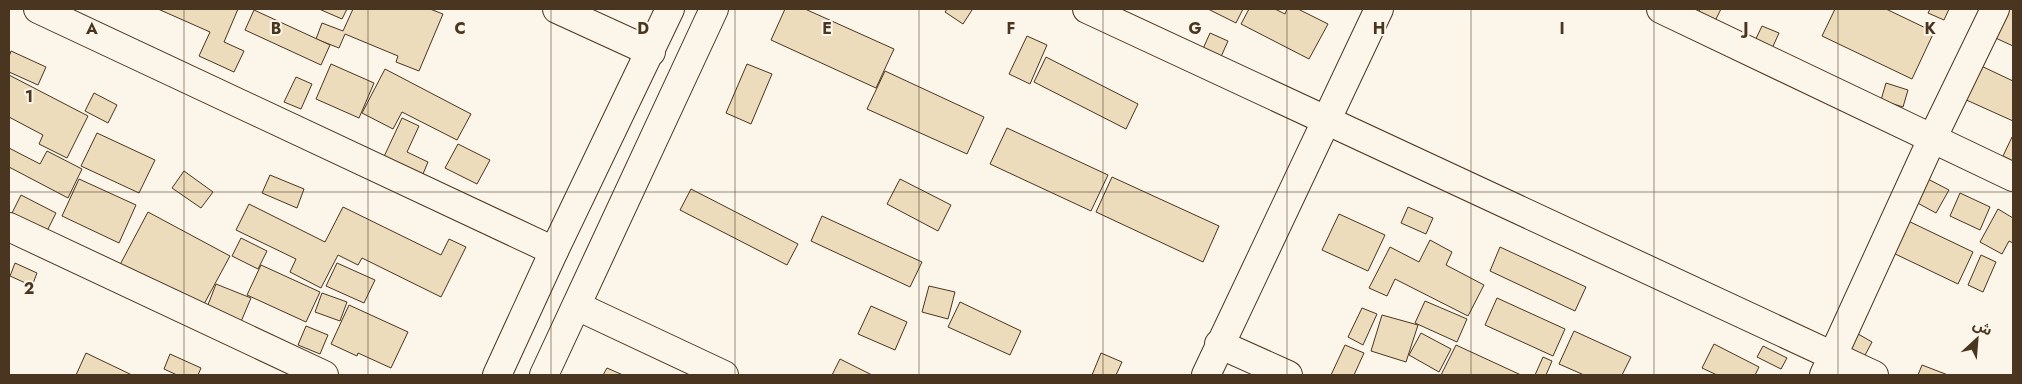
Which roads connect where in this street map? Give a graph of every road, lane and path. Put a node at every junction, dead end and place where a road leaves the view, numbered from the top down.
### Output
1 (38, 9) edge
2 (556, 9) edge
3 (670, 9) edge
4 (714, 9) edge
5 (1087, 9) edge
6 (1379, 9) edge
7 (1662, 9) edge
8 (1995, 9) edge
9 (651, 52) junction
10 (1326, 121) junction
11 (1932, 139) junction
12 (2013, 177) edge
13 (9, 227) edge
14 (554, 251) junction
15 (577, 306) junction
16 (1219, 344) junction
17 (1829, 365) edge
18 (324, 375) edge
19 (496, 375) edge
20 (544, 375) edge
21 (724, 375) edge
22 (1206, 375) edge
23 (1288, 375) edge
24 (1874, 375) edge

1 - 14 street
2 - 9 street
3 - 9 street
4 - 15 street
5 - 10 street
6 - 10 street
7 - 11 street
8 - 11 street
9 - 14 street
10 - 16 street
10 - 17 street
11 - 12 street
11 - 17 street
13 - 18 street
14 - 19 street
15 - 20 street
15 - 21 street
16 - 22 street
16 - 23 street
17 - 24 street

